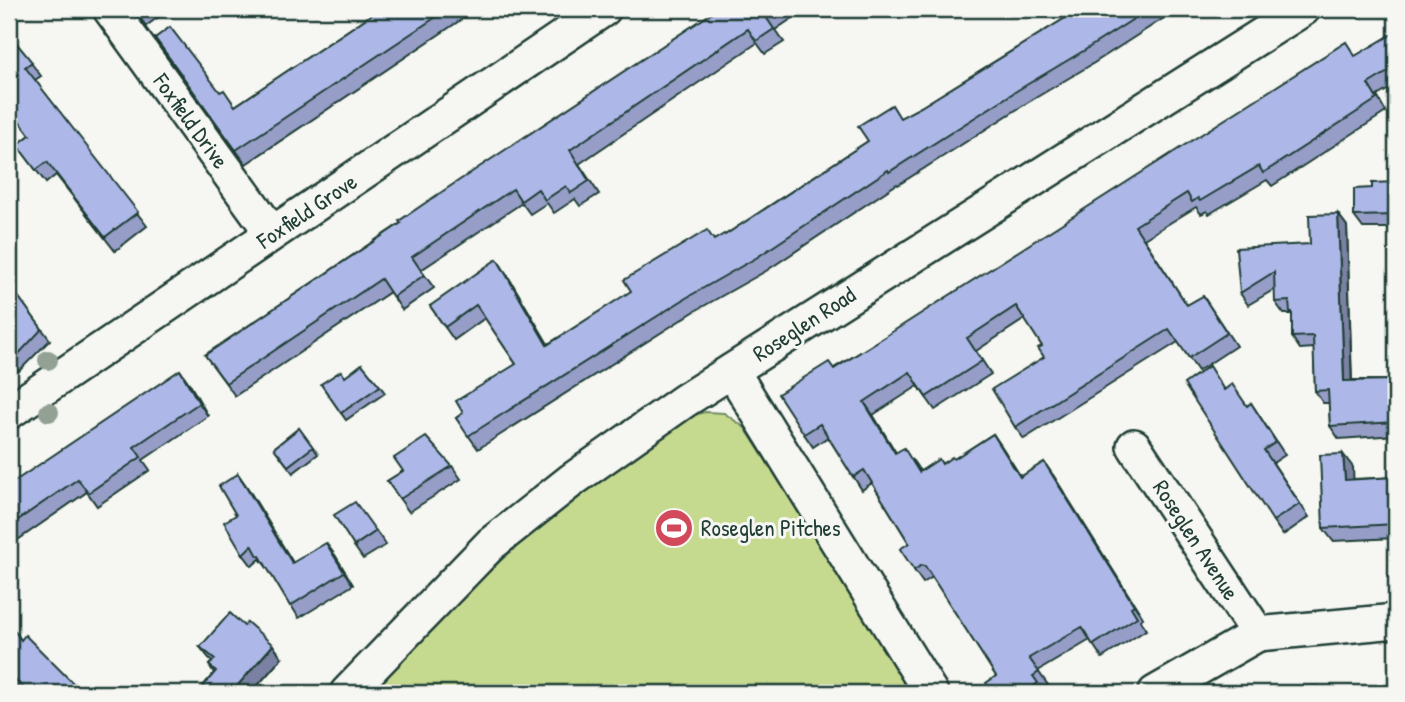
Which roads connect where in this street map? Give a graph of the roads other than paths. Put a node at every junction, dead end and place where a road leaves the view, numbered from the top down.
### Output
1 (110, 9) edge
2 (604, 9) edge
3 (1303, 9) edge
4 (272, 233) junction
5 (732, 370) junction
6 (9, 412) edge
7 (1134, 446) dead end
8 (1396, 621) edge
9 (1258, 634) junction
10 (347, 693) edge
11 (931, 693) edge
12 (1155, 693) edge

1 - 4 street, Foxfield Drive
2 - 4 street, Foxfield Grove
3 - 5 street, Roseglen Road
4 - 6 street, Foxfield Grove
5 - 10 street, Roseglen Road
5 - 11 street
7 - 9 street, Roseglen Avenue
8 - 9 street
9 - 12 street

